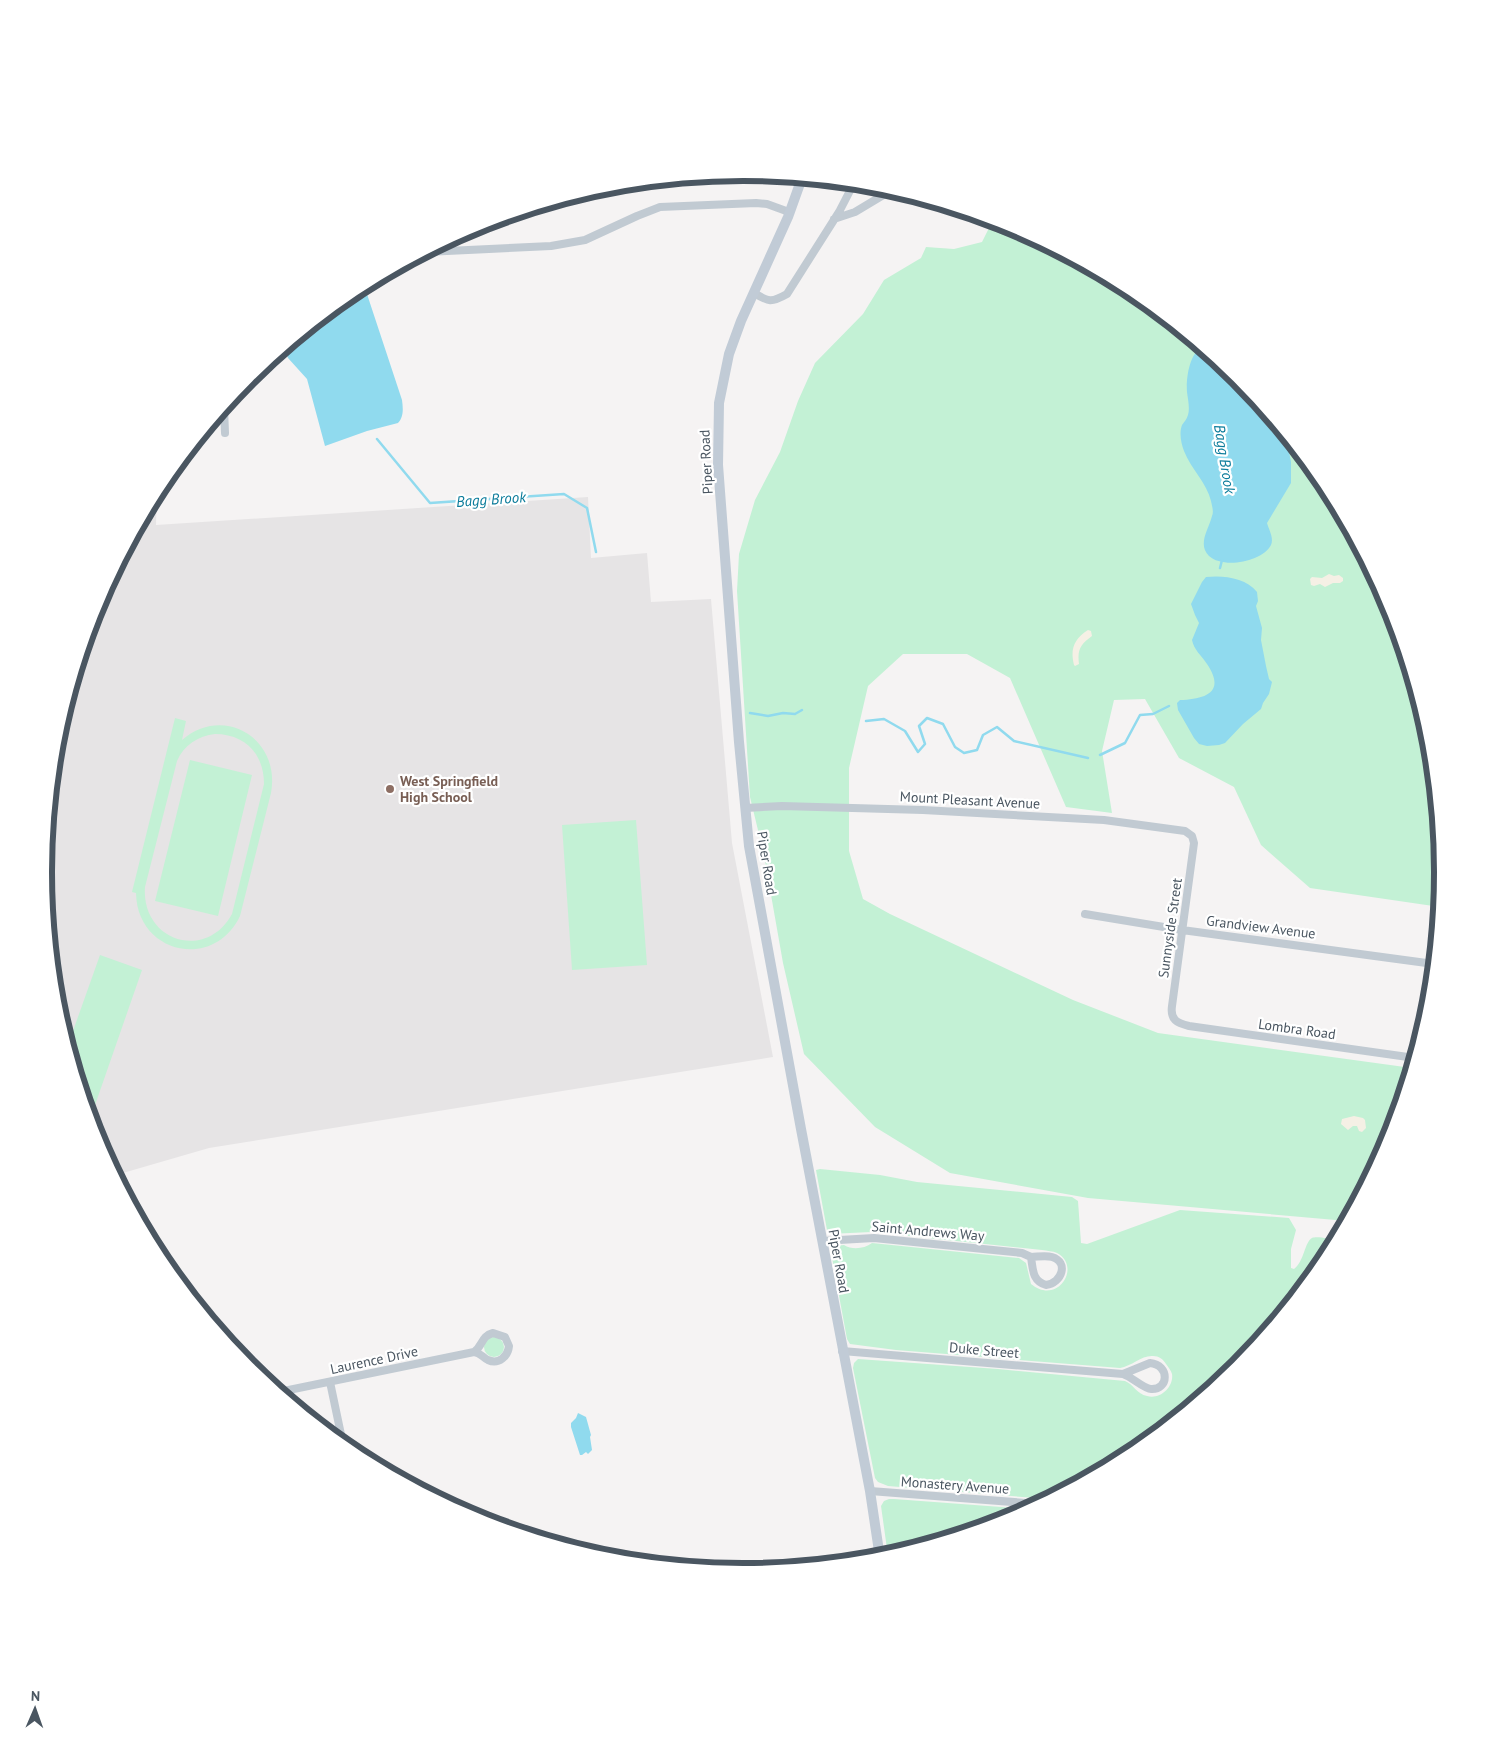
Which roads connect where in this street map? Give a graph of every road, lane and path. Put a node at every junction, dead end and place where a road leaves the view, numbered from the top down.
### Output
1 (800, 183) edge
2 (850, 190) edge
3 (883, 195) edge
4 (789, 212) junction
5 (834, 219) junction
6 (439, 251) edge
7 (754, 293) junction
8 (224, 416) edge
9 (225, 433) dead end
10 (745, 808) junction
11 (1192, 836) joint
12 (1085, 914) dead end
13 (1182, 930) junction
14 (1429, 963) edge
15 (1176, 1022) joint
16 (1409, 1057) edge
17 (822, 1241) junction
18 (1031, 1257) junction
19 (842, 1351) junction
20 (474, 1352) junction
21 (1123, 1374) junction
22 (330, 1382) junction
23 (287, 1391) edge
24 (341, 1433) edge
25 (870, 1491) junction
26 (1024, 1503) edge
27 (879, 1550) edge

1 - 4 main road, Piper Road
2 - 5 street
3 - 5 street
4 - 6 street
4 - 7 main road, Piper Road
5 - 7 street
7 - 10 main road, Piper Road
8 - 9 street
10 - 11 street, Mount Pleasant Avenue
10 - 17 main road, Piper Road
11 - 13 street, Sunnyside Street
12 - 13 street, Grandview Avenue
13 - 14 street, Grandview Avenue
13 - 15 street, Sunnyside Street
15 - 16 street, Lombra Road
17 - 18 street, Saint Andrews Way
17 - 19 main road, Piper Road
18 - 18 street, Saint Andrews Way
19 - 21 street, Duke Street
19 - 25 main road, Piper Road
20 - 20 street
20 - 22 street, Laurence Drive
21 - 21 street, Duke Street
22 - 23 street, Laurence Drive
22 - 24 street
25 - 26 street, Monastery Avenue
25 - 27 main road, Piper Road

